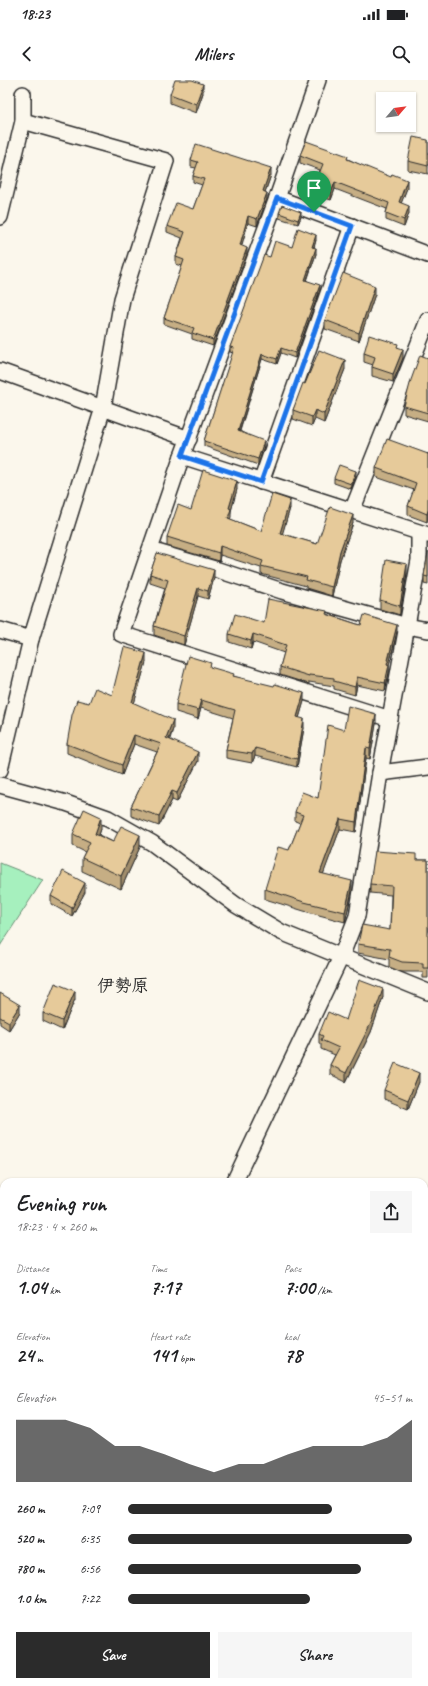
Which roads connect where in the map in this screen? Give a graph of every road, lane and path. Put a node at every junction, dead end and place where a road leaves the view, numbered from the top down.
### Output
1 (318, 80) edge
2 (23, 94) dead end
3 (23, 122) junction
4 (277, 198) junction
5 (0, 217) edge
6 (352, 226) junction
7 (428, 255) edge
8 (428, 320) edge
9 (0, 371) edge
10 (103, 408) junction
11 (189, 439) junction
12 (182, 456) junction
13 (261, 482) junction
14 (352, 511) junction
15 (424, 534) edge
16 (150, 550) junction
17 (407, 626) junction
18 (0, 630) edge
19 (428, 630) edge
20 (31, 640) junction
21 (390, 719) junction
22 (428, 767) edge
23 (0, 770) edge
24 (380, 773) junction
25 (0, 785) edge
26 (341, 957) junction
27 (428, 992) edge
28 (236, 1178) edge

1 - 4 street
2 - 3 street
3 - 5 street
3 - 10 street
4 - 6 street
4 - 11 street
6 - 7 street
6 - 13 street
8 - 14 street
9 - 10 street
10 - 11 street
10 - 20 street
11 - 12 street
12 - 13 street
12 - 16 street
13 - 14 street
14 - 15 street
15 - 17 street
16 - 17 street
16 - 21 street
17 - 19 street
17 - 21 street
18 - 20 street
20 - 23 street
21 - 24 street
22 - 24 street
24 - 26 street
25 - 26 street
26 - 27 street
26 - 28 street

